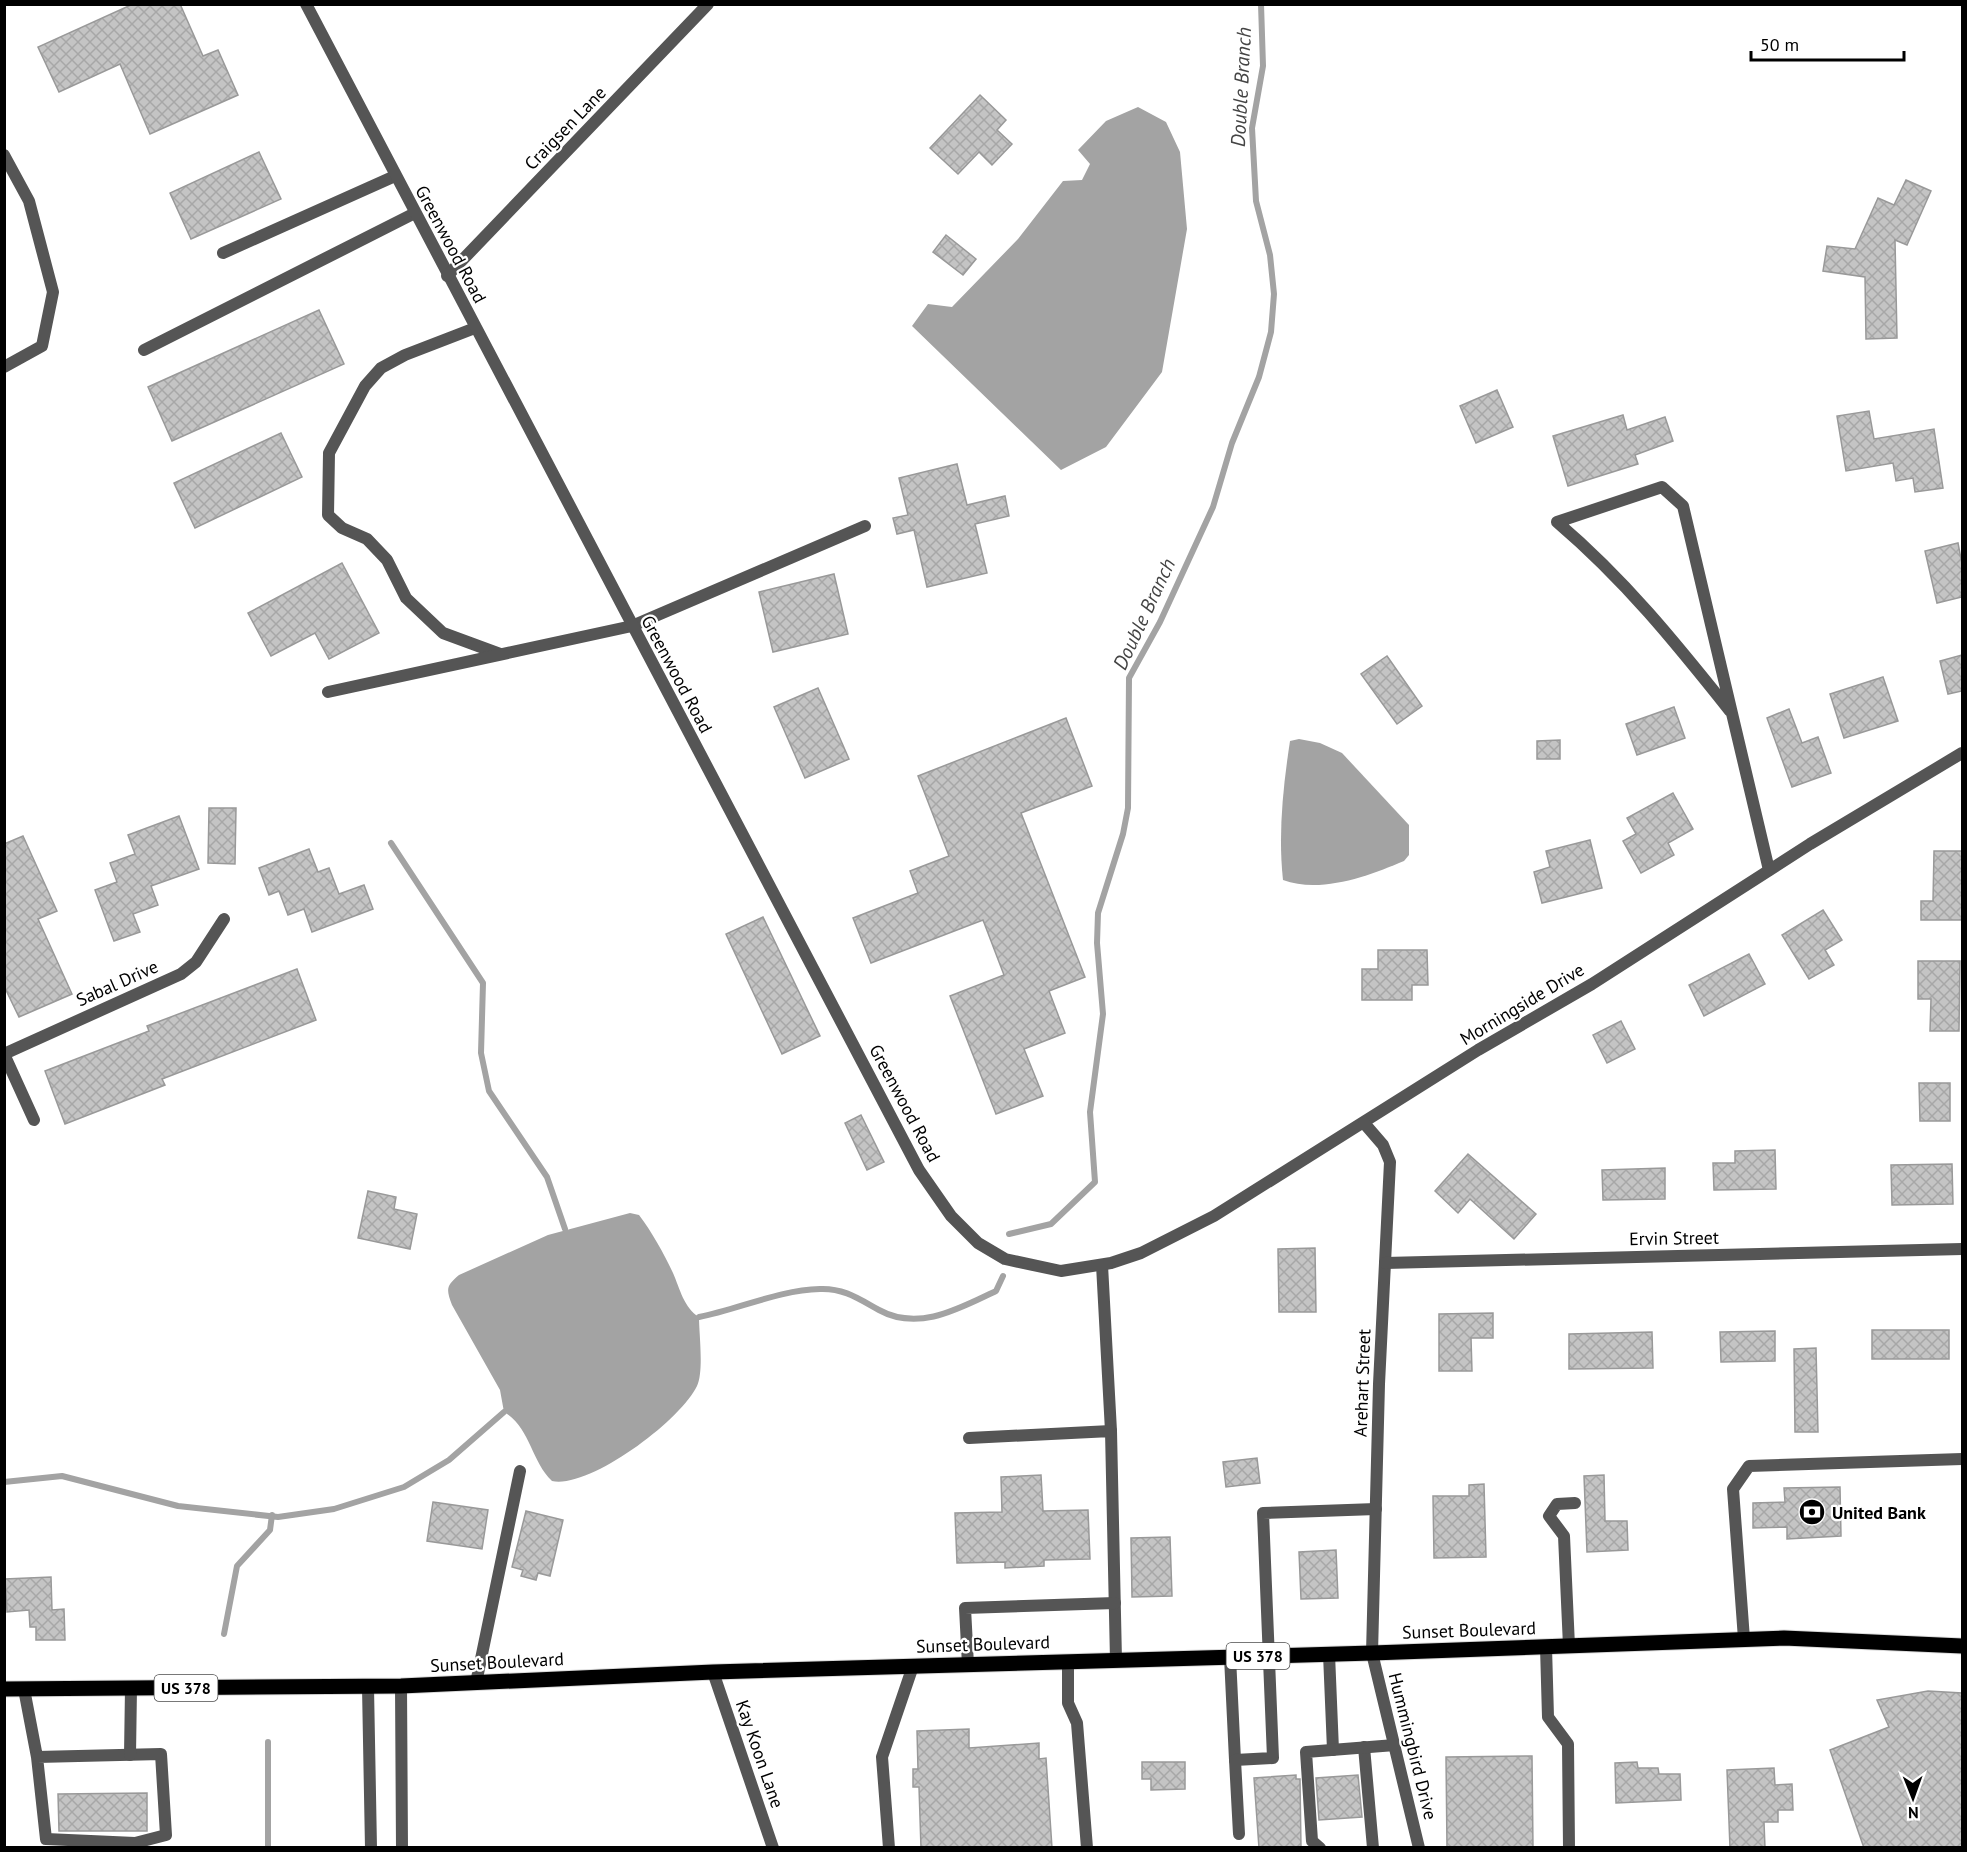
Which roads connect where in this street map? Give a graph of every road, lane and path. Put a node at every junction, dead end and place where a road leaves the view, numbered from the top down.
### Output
1 (306, 4) edge
2 (708, 4) edge
3 (4, 155) edge
4 (395, 176) junction
5 (415, 213) junction
6 (223, 253) dead end
7 (447, 276) junction
8 (475, 328) junction
9 (144, 350) dead end
10 (4, 367) edge
11 (865, 526) dead end
12 (632, 626) junction
13 (501, 654) junction
14 (328, 692) dead end
15 (1730, 711) junction
16 (1962, 753) edge
17 (1769, 870) junction
18 (224, 919) dead end
19 (4, 1054) edge
20 (34, 1120) dead end
21 (1364, 1123) junction
22 (1962, 1249) edge
23 (1385, 1263) junction
24 (1097, 1266) junction
25 (1111, 1431) junction
26 (969, 1438) dead end
27 (1962, 1459) edge
28 (520, 1471) dead end
29 (1575, 1503) dead end
30 (1376, 1509) junction
31 (1115, 1603) junction
32 (1744, 1639) junction
33 (1569, 1646) junction
34 (1962, 1646) edge
35 (1546, 1647) junction
36 (1372, 1653) junction
37 (1329, 1654) junction
38 (1268, 1656) junction
39 (1230, 1657) junction
40 (1116, 1660) junction
41 (1068, 1662) junction
42 (968, 1665) junction
43 (913, 1666) junction
44 (713, 1672) junction
45 (476, 1683) junction
46 (401, 1686) junction
47 (368, 1687) junction
48 (131, 1688) junction
49 (4, 1689) edge
50 (24, 1689) junction
51 (1395, 1745) junction
52 (1364, 1747) junction
53 (1333, 1750) junction
54 (130, 1755) junction
55 (38, 1757) junction
56 (1235, 1760) junction
57 (1239, 1834) dead end
58 (46, 1843) edge
59 (371, 1848) edge
60 (402, 1848) edge
61 (773, 1848) edge
62 (889, 1848) edge
63 (1087, 1848) edge
64 (1320, 1848) edge
65 (1373, 1848) edge
66 (1419, 1848) edge
67 (1569, 1848) edge

1 - 4 street, Greenwood Road
2 - 7 street, Craigsen Lane
3 - 10 street
4 - 5 street, Greenwood Road
4 - 6 street
5 - 7 street, Greenwood Road
5 - 9 street
7 - 8 street, Greenwood Road
8 - 12 street, Greenwood Road
8 - 13 street
11 - 12 street
12 - 13 street
12 - 24 street, Greenwood Road
13 - 14 street
15 - 15 street
15 - 17 street
16 - 17 street, Morningside Drive
17 - 21 street, Morningside Drive
18 - 19 street, Sabal Drive
19 - 20 street
21 - 23 street, Arehart Street
21 - 24 street, Morningside Drive
22 - 23 street, Ervin Street
23 - 30 street, Arehart Street
24 - 25 street
25 - 26 street
25 - 31 street
27 - 32 street
28 - 45 street
29 - 33 street
30 - 36 street, Arehart Street
30 - 38 street
31 - 40 street
31 - 42 street
32 - 33 main road, Sunset Boulevard / US 378
32 - 34 main road, Sunset Boulevard / US 378
33 - 35 main road, Sunset Boulevard / US 378
35 - 36 main road, Sunset Boulevard / US 378
35 - 67 street
36 - 37 main road, Sunset Boulevard / US 378
36 - 51 street, Hummingbird Drive
37 - 38 main road, Sunset Boulevard / US 378
37 - 53 street
38 - 39 main road, Sunset Boulevard / US 378
38 - 56 street
39 - 40 main road, Sunset Boulevard / US 378
39 - 56 street
40 - 41 main road, Sunset Boulevard / US 378
41 - 42 main road, Sunset Boulevard / US 378
41 - 63 street
42 - 43 main road, Sunset Boulevard / US 378
43 - 44 main road, Sunset Boulevard / US 378
43 - 62 street
44 - 45 main road, Sunset Boulevard / US 378
44 - 61 street, Kay Koon Lane
45 - 46 main road, Sunset Boulevard / US 378
46 - 47 main road, Sunset Boulevard / US 378
46 - 60 street
47 - 48 main road, Sunset Boulevard / US 378
47 - 59 street
48 - 50 main road, Sunset Boulevard / US 378
48 - 54 street
49 - 50 main road, Sunset Boulevard / US 378
50 - 55 street
51 - 52 street
51 - 66 street, Hummingbird Drive
52 - 53 street
52 - 65 street
53 - 64 street
54 - 55 street
54 - 58 street
55 - 58 street
56 - 57 street

